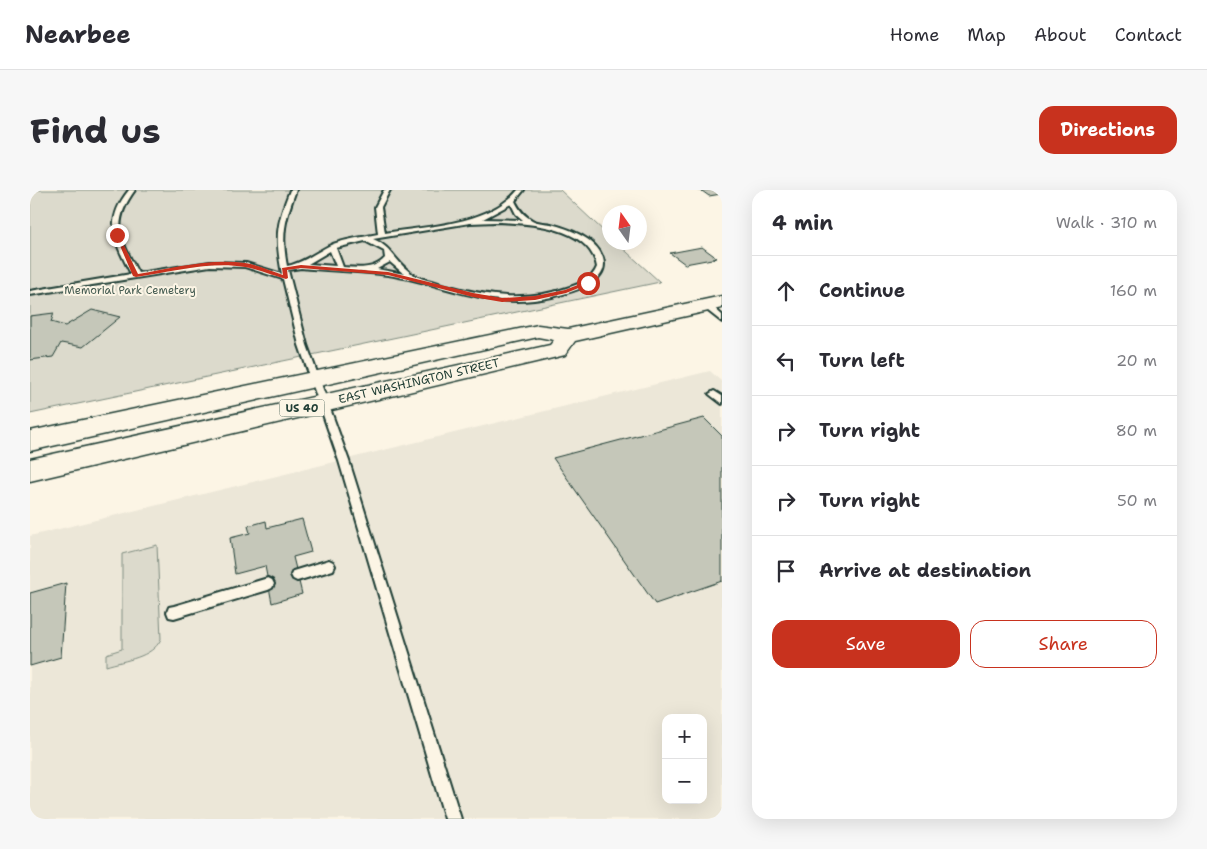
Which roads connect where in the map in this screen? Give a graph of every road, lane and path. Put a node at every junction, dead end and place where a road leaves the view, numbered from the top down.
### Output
1 (132, 190) edge
2 (293, 190) edge
3 (386, 190) edge
4 (521, 190) edge
5 (512, 201) junction
6 (470, 221) junction
7 (531, 222) junction
8 (382, 236) junction
9 (365, 239) junction
10 (332, 248) junction
11 (390, 258) junction
12 (301, 266) junction
13 (341, 270) junction
14 (361, 271) junction
15 (285, 273) junction
16 (136, 276) junction
17 (415, 279) junction
18 (30, 293) edge
19 (714, 303) edge
20 (722, 319) edge
21 (568, 336) junction
22 (315, 379) junction
23 (714, 394) dead end
24 (722, 401) edge
25 (324, 403) junction
26 (30, 441) edge
27 (30, 470) edge
28 (329, 566) dead end
29 (297, 575) dead end
30 (268, 584) dead end
31 (174, 612) dead end
32 (453, 819) edge

1 - 16 lane
2 - 15 lane
3 - 8 lane
4 - 5 lane
5 - 6 lane
5 - 7 lane
6 - 7 lane
6 - 8 lane
7 - 17 lane
8 - 9 lane
9 - 10 lane
9 - 11 lane
10 - 12 lane
10 - 13 lane
11 - 14 lane
11 - 17 lane
12 - 13 lane
12 - 15 lane
13 - 14 lane
14 - 17 lane
15 - 16 lane
15 - 22 lane
16 - 18 lane
19 - 20 lane
19 - 21 main road, EAST WASHINGTON STREET / US 40
21 - 22 main road, EAST WASHINGTON STREET / US 40
21 - 25 main road, EAST WASHINGTON STREET / US 40
22 - 25 lane
22 - 26 main road, EAST WASHINGTON STREET / US 40
23 - 24 lane
25 - 27 main road, EAST WASHINGTON STREET / US 40
25 - 32 lane
28 - 29 lane
30 - 31 lane

